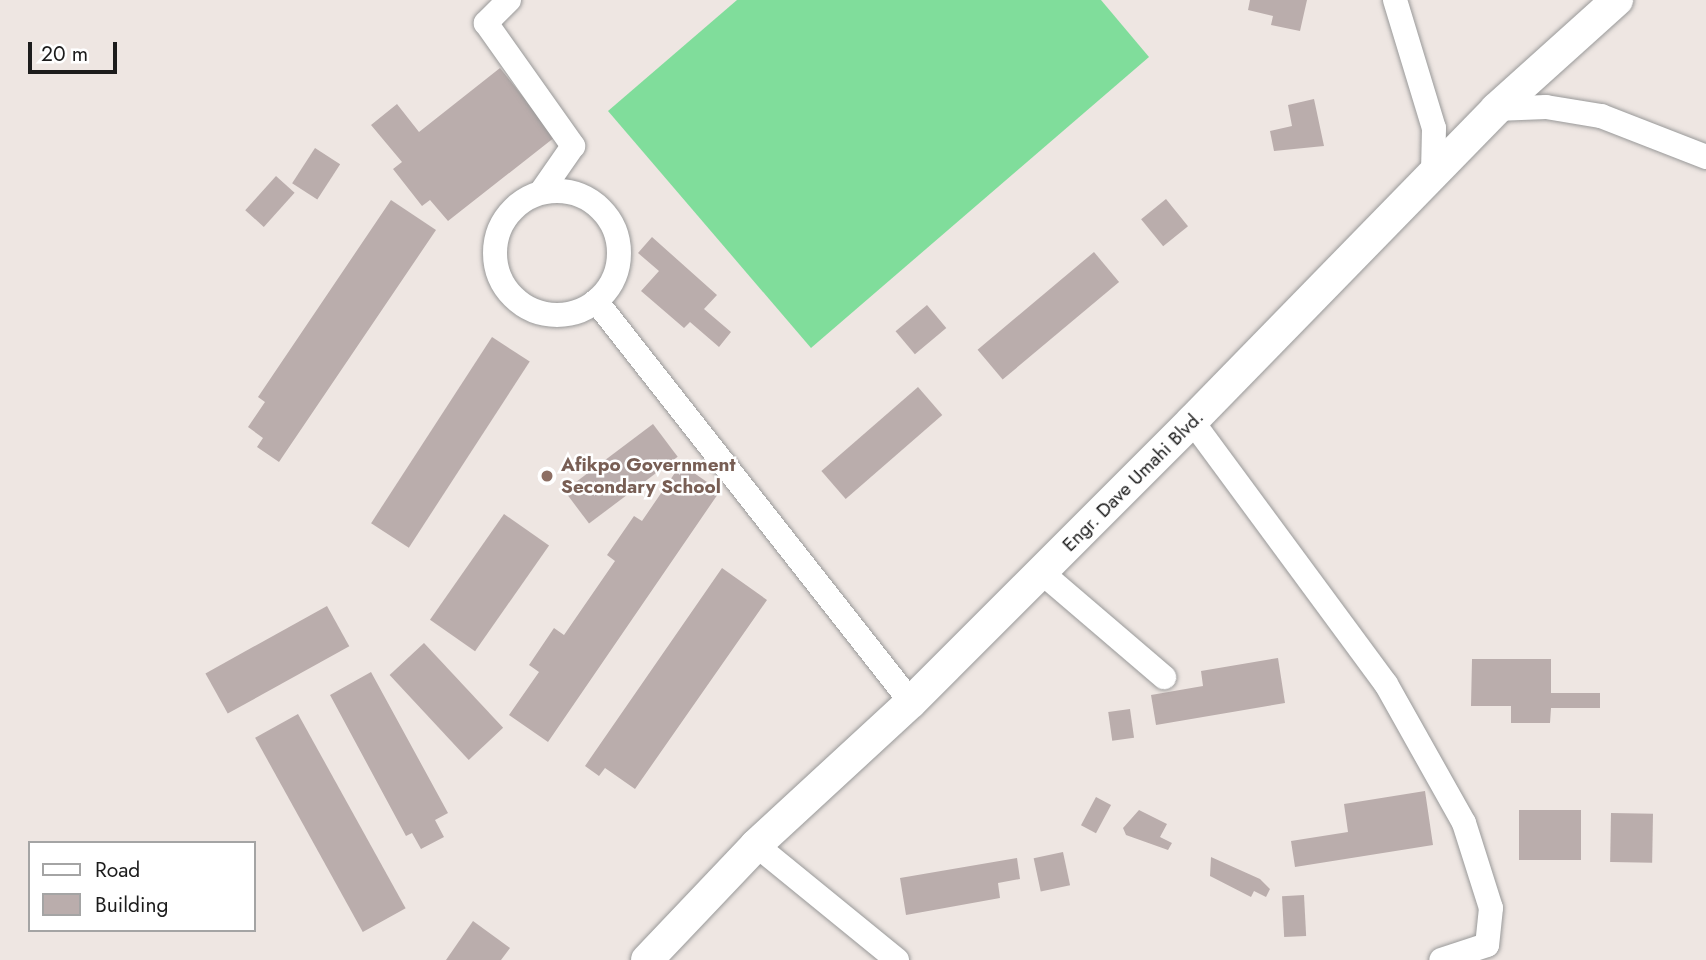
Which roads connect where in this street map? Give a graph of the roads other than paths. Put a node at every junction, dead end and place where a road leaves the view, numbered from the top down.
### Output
1 (509, 0) edge
2 (1395, 0) edge
3 (1617, 0) edge
4 (1496, 109) junction
5 (1706, 157) edge
6 (1433, 173) junction
7 (541, 192) junction
8 (596, 301) junction
9 (1192, 421) junction
10 (1041, 572) junction
11 (1164, 677) dead end
12 (911, 702) junction
13 (756, 845) junction
14 (647, 960) edge
15 (897, 960) edge
16 (1441, 960) edge

1 - 7 street
2 - 6 street
3 - 4 street, Engr. Dave Umahi Blvd.
4 - 5 street
4 - 6 street, Engr. Dave Umahi Blvd.
6 - 9 street, Engr. Dave Umahi Blvd.
7 - 8 street
7 - 8 street
8 - 12 street
9 - 10 street, Engr. Dave Umahi Blvd.
9 - 16 street
10 - 11 street
10 - 12 street, Engr. Dave Umahi Blvd.
12 - 13 street, Engr. Dave Umahi Blvd.
13 - 14 street, Engr. Dave Umahi Blvd.
13 - 15 street

